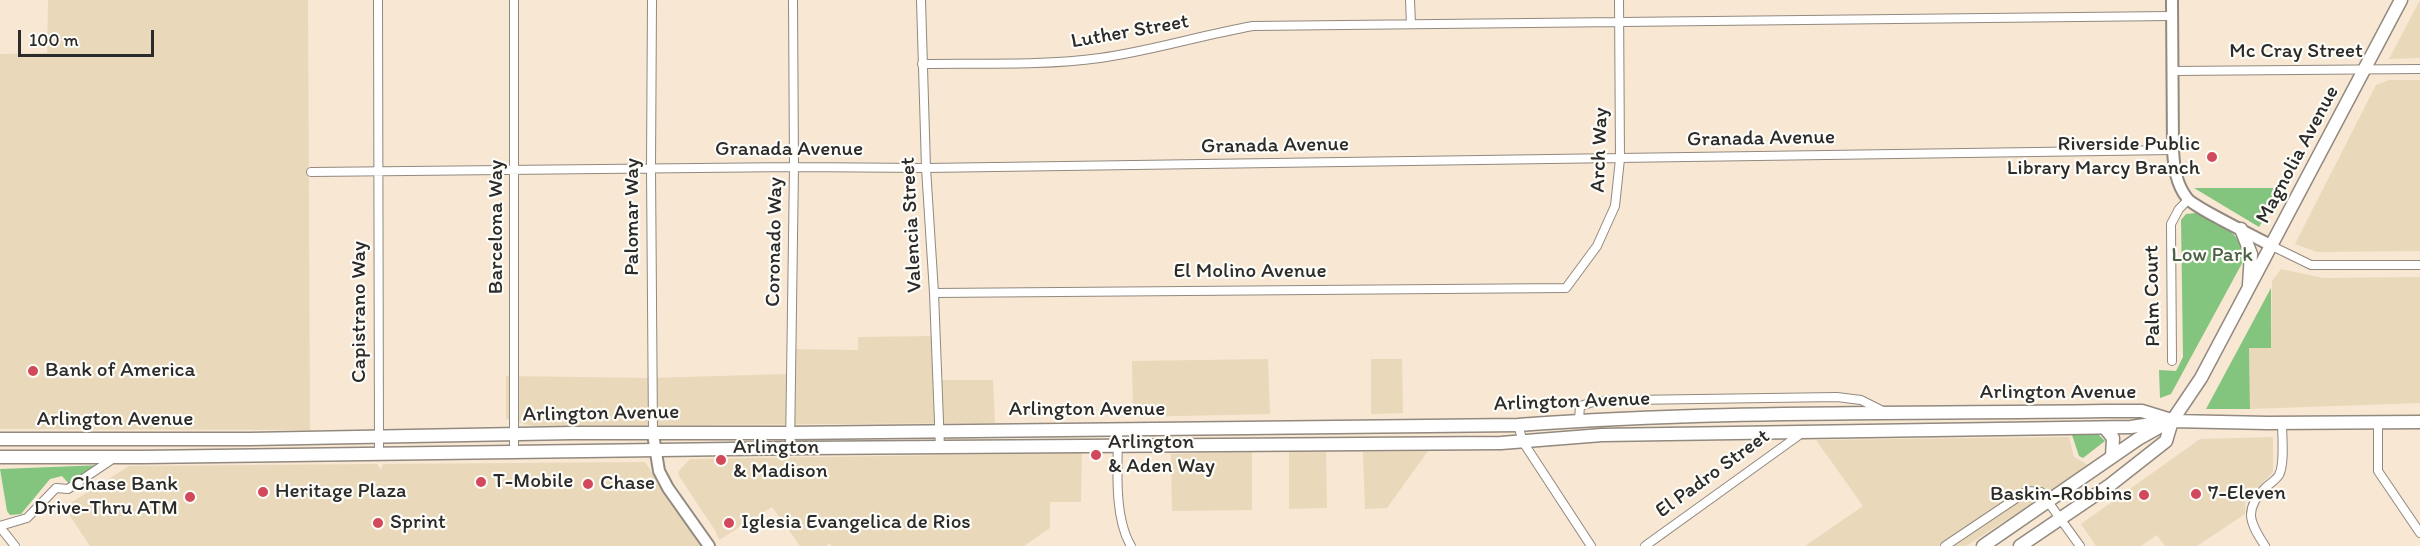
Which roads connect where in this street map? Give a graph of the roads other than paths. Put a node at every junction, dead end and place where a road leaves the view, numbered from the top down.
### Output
1 (378, 0) edge
2 (514, 0) edge
3 (652, 0) edge
4 (793, 0) edge
5 (921, 0) edge
6 (1410, 0) edge
7 (1619, 0) edge
8 (2172, 0) edge
9 (2401, 0) edge
10 (2171, 16) junction
11 (1620, 23) junction
12 (1411, 24) junction
13 (922, 64) junction
14 (2365, 69) junction
15 (2420, 69) edge
16 (2173, 71) junction
17 (2173, 150) junction
18 (1620, 159) junction
19 (794, 166) junction
20 (651, 168) junction
21 (926, 168) junction
22 (376, 171) junction
23 (515, 171) junction
24 (311, 172) dead end
25 (2188, 200) junction
26 (2241, 229) junction
27 (2272, 246) junction
28 (2420, 265) edge
29 (1566, 288) joint
30 (2249, 289) junction
31 (934, 293) junction
32 (2172, 361) dead end
33 (1757, 398) junction
34 (1888, 414) junction
35 (1757, 416) junction
36 (1579, 420) junction
37 (2172, 420) junction
38 (2378, 422) junction
39 (2420, 422) edge
40 (2282, 423) junction
41 (1518, 425) junction
42 (2105, 428) junction
43 (939, 430) junction
44 (1118, 430) junction
45 (1803, 432) junction
46 (790, 433) junction
47 (653, 434) junction
48 (514, 435) junction
49 (379, 438) junction
50 (0, 439) edge
51 (1523, 442) junction
52 (1118, 447) junction
53 (790, 448) junction
54 (940, 448) junction
55 (656, 451) junction
56 (379, 453) junction
57 (514, 453) junction
58 (0, 456) edge
59 (115, 457) junction
60 (2112, 457) junction
61 (2048, 501) junction
62 (2061, 518) junction
63 (0, 527) edge
64 (2420, 533) edge
65 (15, 546) edge
66 (709, 546) edge
67 (1131, 546) edge
68 (1591, 546) edge
69 (1645, 546) edge
70 (1945, 546) edge
71 (1983, 546) edge
72 (2020, 546) edge
73 (2080, 546) edge
74 (2265, 546) edge

1 - 22 street, Capistrano Way
2 - 23 street, Barcelona Way
3 - 20 street, Palomar Way
4 - 19 street, Coronado Way
5 - 13 street, Valencia Street
6 - 12 street
7 - 11 street, Arch Way
8 - 10 street
9 - 14 main road, Magnolia Avenue
10 - 11 street, Luther Street
10 - 16 street
11 - 12 street, Luther Street
11 - 18 street, Arch Way
12 - 13 street, Luther Street
13 - 21 street, Valencia Street
14 - 15 street, Mc Cray Street
14 - 16 street, Mc Cray Street
14 - 27 main road, Magnolia Avenue
16 - 17 street
17 - 18 street, Granada Avenue
17 - 25 street
18 - 21 street, Granada Avenue
18 - 29 street, Arch Way
19 - 20 street, Granada Avenue
19 - 21 street, Granada Avenue
19 - 46 street, Coronado Way
20 - 23 street, Granada Avenue
20 - 47 street, Palomar Way
21 - 31 street, Valencia Street
22 - 23 street, Granada Avenue
22 - 24 street
22 - 49 street, Capistrano Way
23 - 48 street, Barcelona Way
25 - 26 street
25 - 32 street, Palm Court
26 - 27 street
26 - 30 main road
27 - 28 street
27 - 30 main road, Magnolia Avenue
29 - 31 street, El Molino Avenue
30 - 37 main road, Magnolia Avenue
31 - 43 street, Valencia Street
33 - 34 street
33 - 35 street
33 - 36 street
34 - 35 main road, Arlington Avenue
34 - 37 main road, Arlington Avenue
35 - 36 main road, Arlington Avenue
36 - 41 main road, Arlington Avenue
37 - 40 main road, Arlington Avenue
37 - 42 main road, Arlington Avenue
37 - 60 main road, Magnolia Avenue
37 - 62 main road, Magnolia Avenue
38 - 39 main road, Arlington Avenue
38 - 40 main road, Arlington Avenue
38 - 64 street
40 - 74 street
41 - 44 main road, Arlington Avenue
41 - 51 street
42 - 45 main road, Arlington Avenue
42 - 60 main road
43 - 44 main road, Arlington Avenue
43 - 46 main road, Arlington Avenue
43 - 54 street, Valencia Street
44 - 52 street
45 - 51 main road, Arlington Avenue
45 - 69 street, El Padro Street
46 - 47 main road, Arlington Avenue
46 - 53 street, Coronado Way
47 - 48 main road, Arlington Avenue
47 - 55 street
48 - 49 main road, Arlington Avenue
48 - 57 street, Barcelona Way
49 - 50 main road, Arlington Avenue
49 - 56 street, Capistrano Way
51 - 52 main road, Arlington Avenue
51 - 68 street
52 - 54 main road, Arlington Avenue
52 - 67 street
53 - 54 main road, Arlington Avenue
53 - 55 main road, Arlington Avenue
55 - 57 main road, Arlington Avenue
55 - 66 street
56 - 57 main road, Arlington Avenue
56 - 59 main road, Arlington Avenue
58 - 59 main road, Arlington Avenue
59 - 63 street
60 - 61 main road, Magnolia Avenue
61 - 62 street
61 - 70 street
61 - 71 main road, Magnolia Avenue
62 - 72 main road, Magnolia Avenue
62 - 73 street
63 - 65 street

